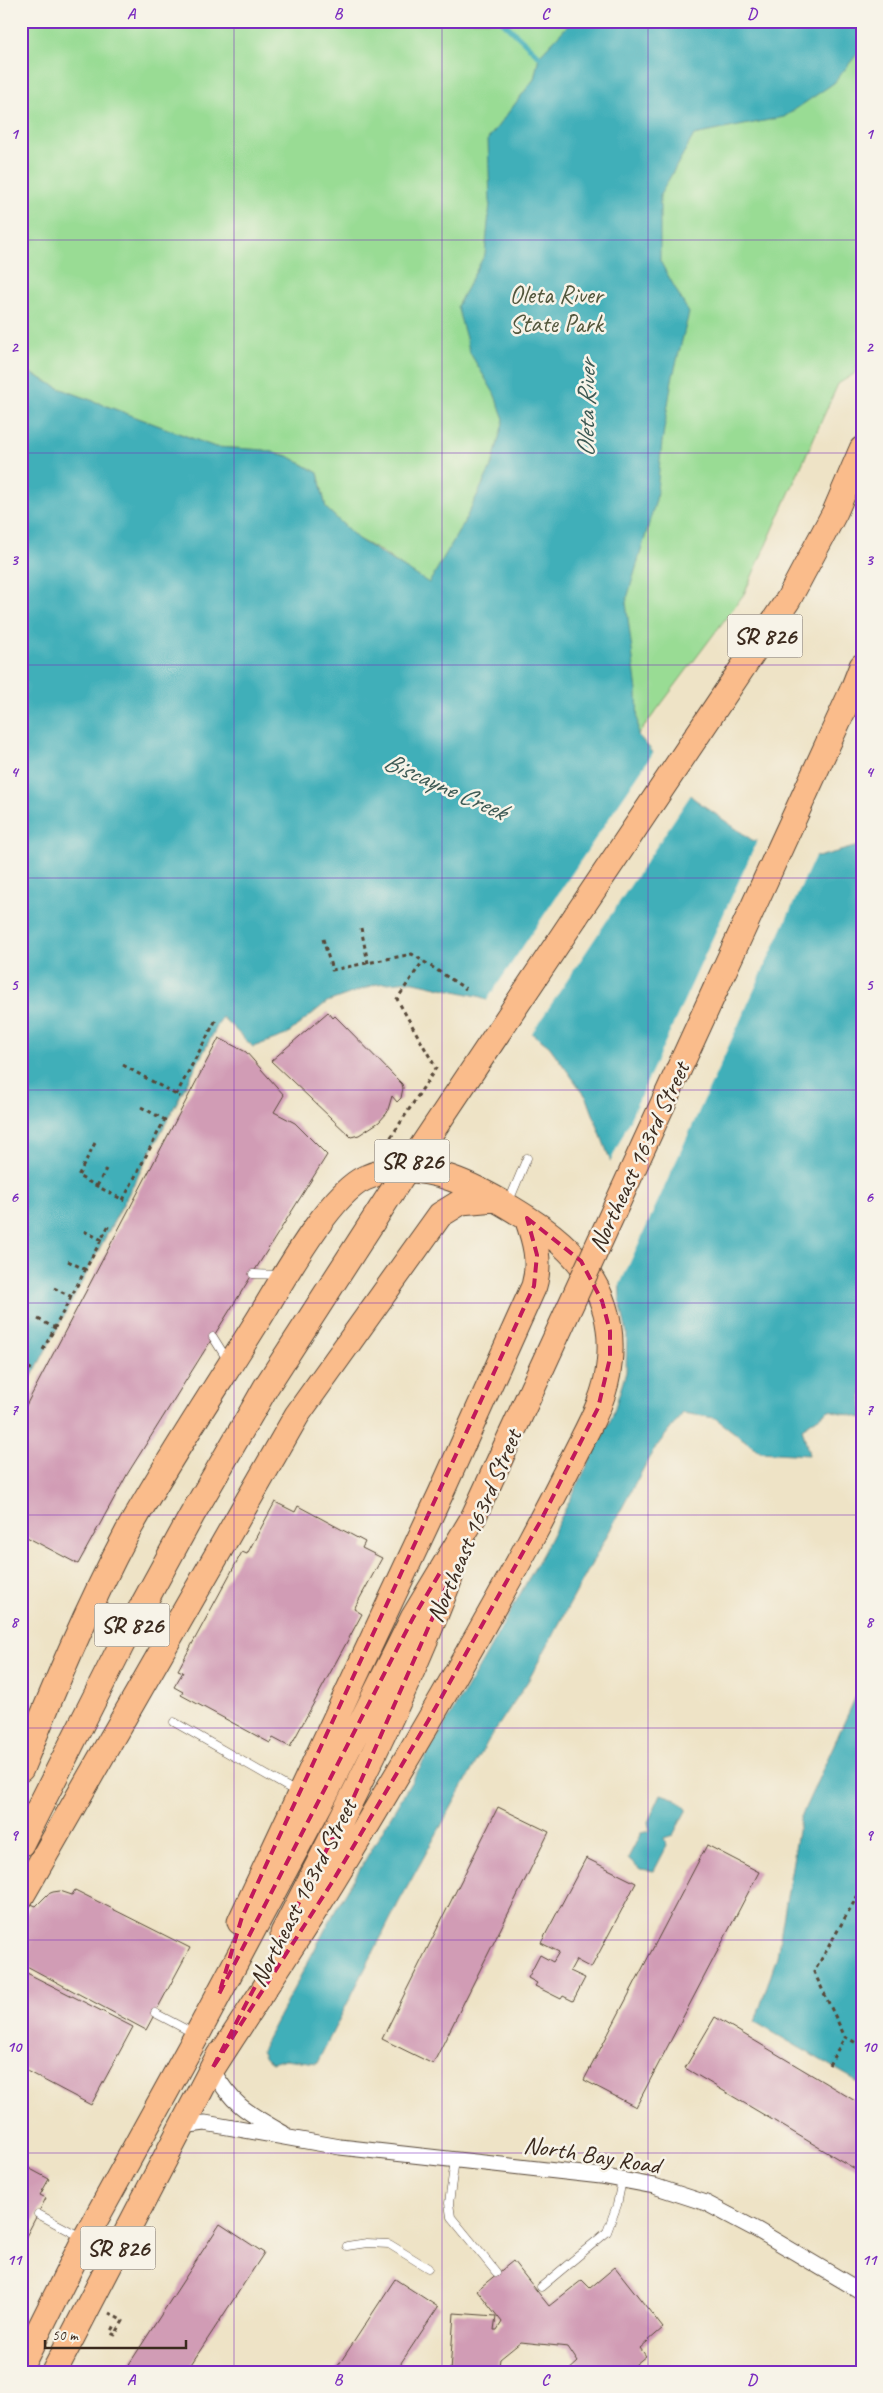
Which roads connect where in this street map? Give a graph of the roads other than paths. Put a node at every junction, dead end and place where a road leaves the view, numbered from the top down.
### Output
1 (862, 449) edge
2 (862, 666) edge
3 (527, 1158) dead end
4 (509, 1207) junction
5 (252, 1274) dead end
6 (286, 1275) junction
7 (214, 1337) dead end
8 (231, 1365) junction
9 (473, 1518) junction
10 (174, 1722) dead end
11 (21, 1769) edge
12 (299, 1794) junction
13 (21, 1844) edge
14 (21, 1896) edge
15 (219, 1994) junction
16 (155, 2014) dead end
17 (197, 2035) junction
18 (212, 2069) junction
19 (182, 2126) junction
20 (290, 2138) junction
21 (455, 2160) junction
22 (622, 2180) junction
23 (38, 2214) dead end
24 (83, 2242) junction
25 (347, 2246) dead end
26 (428, 2268) dead end
27 (496, 2272) dead end
28 (541, 2287) dead end
29 (862, 2292) edge
30 (21, 2332) edge
31 (21, 2366) edge
32 (54, 2372) edge

1 - 13 main road, SR 826, bridge
2 - 9 main road, Northeast 163rd Street / SR 826, bridge
3 - 4 lane
4 - 6 main road
4 - 12 main road
4 - 14 main road
4 - 18 main road
5 - 6 lane
6 - 8 main road
7 - 8 lane
8 - 11 main road
9 - 15 main road
9 - 18 main road, Northeast 163rd Street / SR 826
10 - 12 lane
12 - 15 main road
15 - 17 main road
16 - 17 lane
17 - 24 main road
18 - 19 main road, Northeast 163rd Street / SR 826
18 - 20 street, North Bay Road
19 - 20 street, North Bay Road
19 - 32 main road, Northeast 163rd Street / SR 826
20 - 21 street, North Bay Road
21 - 22 street, North Bay Road
21 - 27 lane
22 - 28 lane
22 - 29 street, North Bay Road
23 - 24 lane
24 - 30 main road
24 - 31 main road
25 - 26 lane

